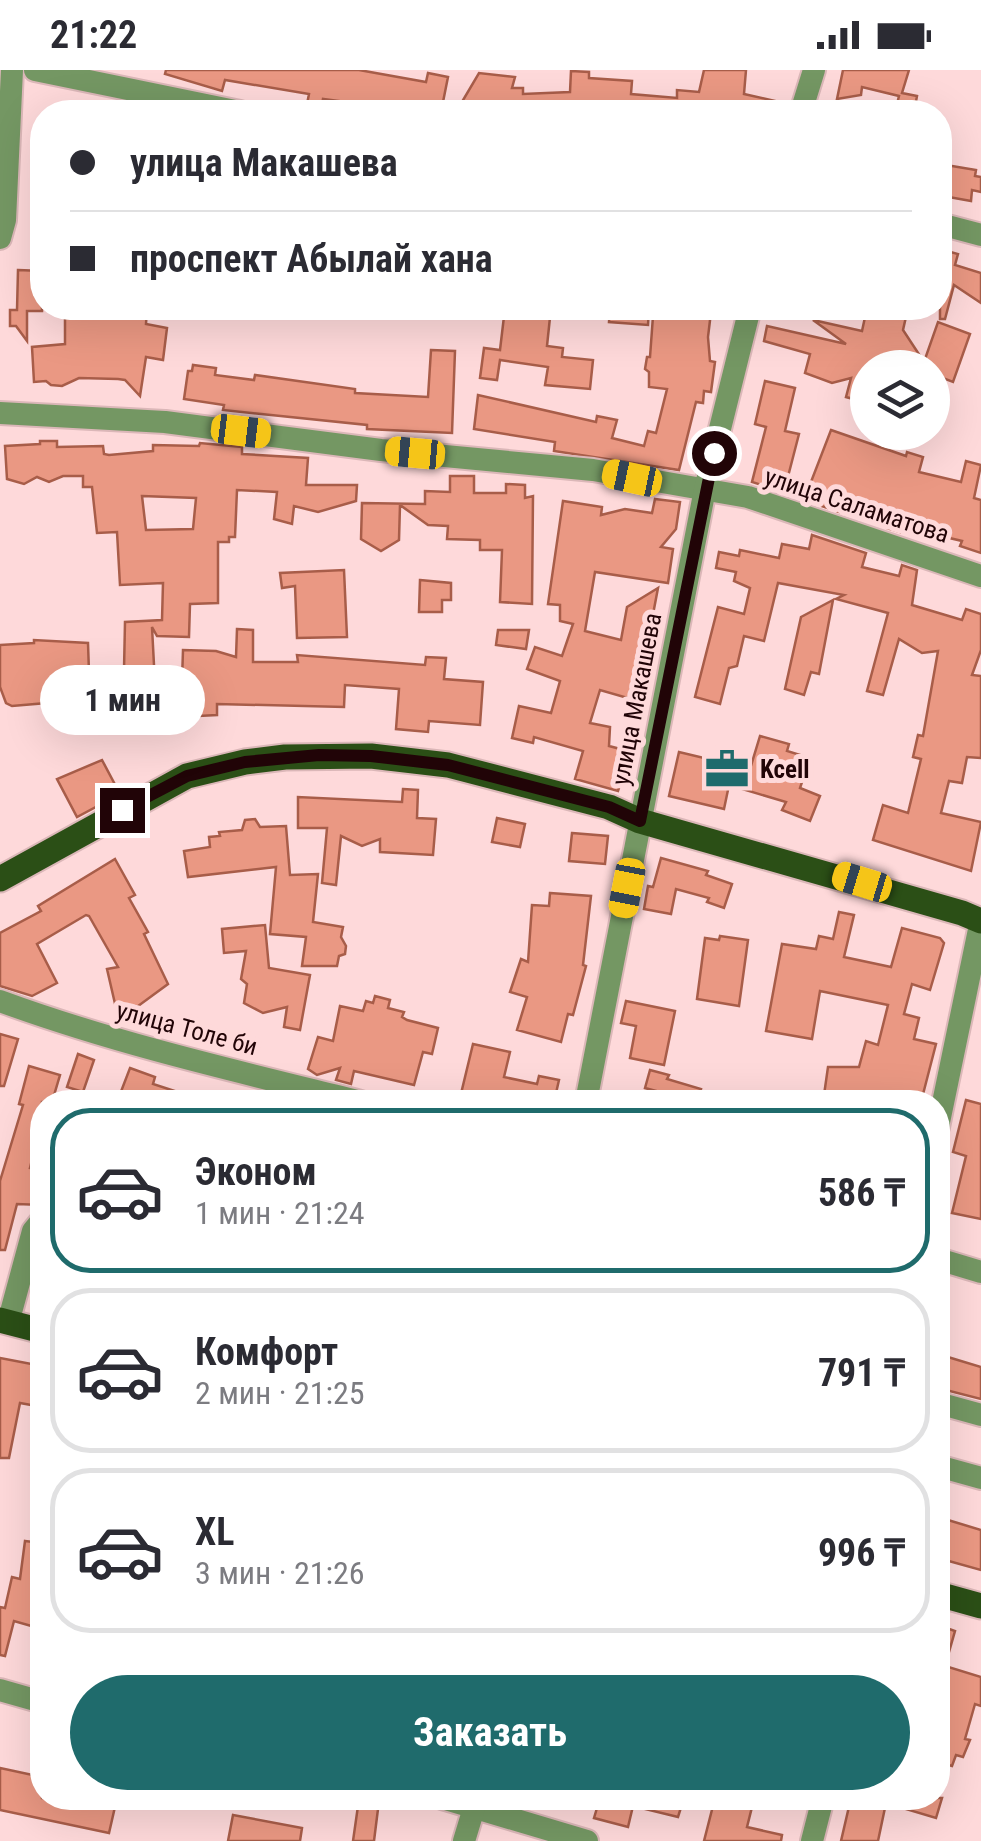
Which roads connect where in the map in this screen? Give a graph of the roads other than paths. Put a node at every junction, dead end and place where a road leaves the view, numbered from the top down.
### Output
1 (12, 70) edge
2 (35, 70) edge
3 (814, 70) edge
4 (181, 100) edge
5 (805, 100) edge
6 (952, 227) edge
7 (981, 234) edge
8 (0, 238) edge
9 (747, 320) edge
10 (0, 413) edge
11 (706, 490) junction
12 (981, 576) edge
13 (640, 821) junction
14 (0, 879) edge
15 (981, 921) edge
16 (0, 1001) edge
17 (314, 1090) edge
18 (588, 1090) edge
19 (946, 1090) edge
20 (30, 1240) edge
21 (950, 1263) edge
22 (981, 1272) edge
23 (4, 1321) edge
24 (30, 1328) edge
25 (950, 1406) edge
26 (981, 1415) edge
27 (950, 1469) edge
28 (981, 1478) edge
29 (950, 1597) edge
30 (981, 1606) edge
31 (0, 1690) edge
32 (30, 1699) edge
33 (474, 1810) edge
34 (496, 1810) edge
35 (821, 1810) edge
36 (464, 1841) edge
37 (587, 1841) edge
38 (812, 1841) edge

1 - 8 street
2 - 4 street
3 - 5 street
6 - 7 street
9 - 11 street, улица Макашева
10 - 11 street, улица Саламатова
11 - 12 street, улица Саламатова
11 - 13 street, улица Макашева
13 - 14 main road
13 - 15 main road
13 - 18 street, улица Макашева
15 - 19 street
16 - 17 street, улица Толе би
20 - 23 street
21 - 22 street
23 - 24 main road
25 - 26 street
27 - 28 street
29 - 30 main road
31 - 32 street
33 - 36 street
34 - 37 street
35 - 38 street

